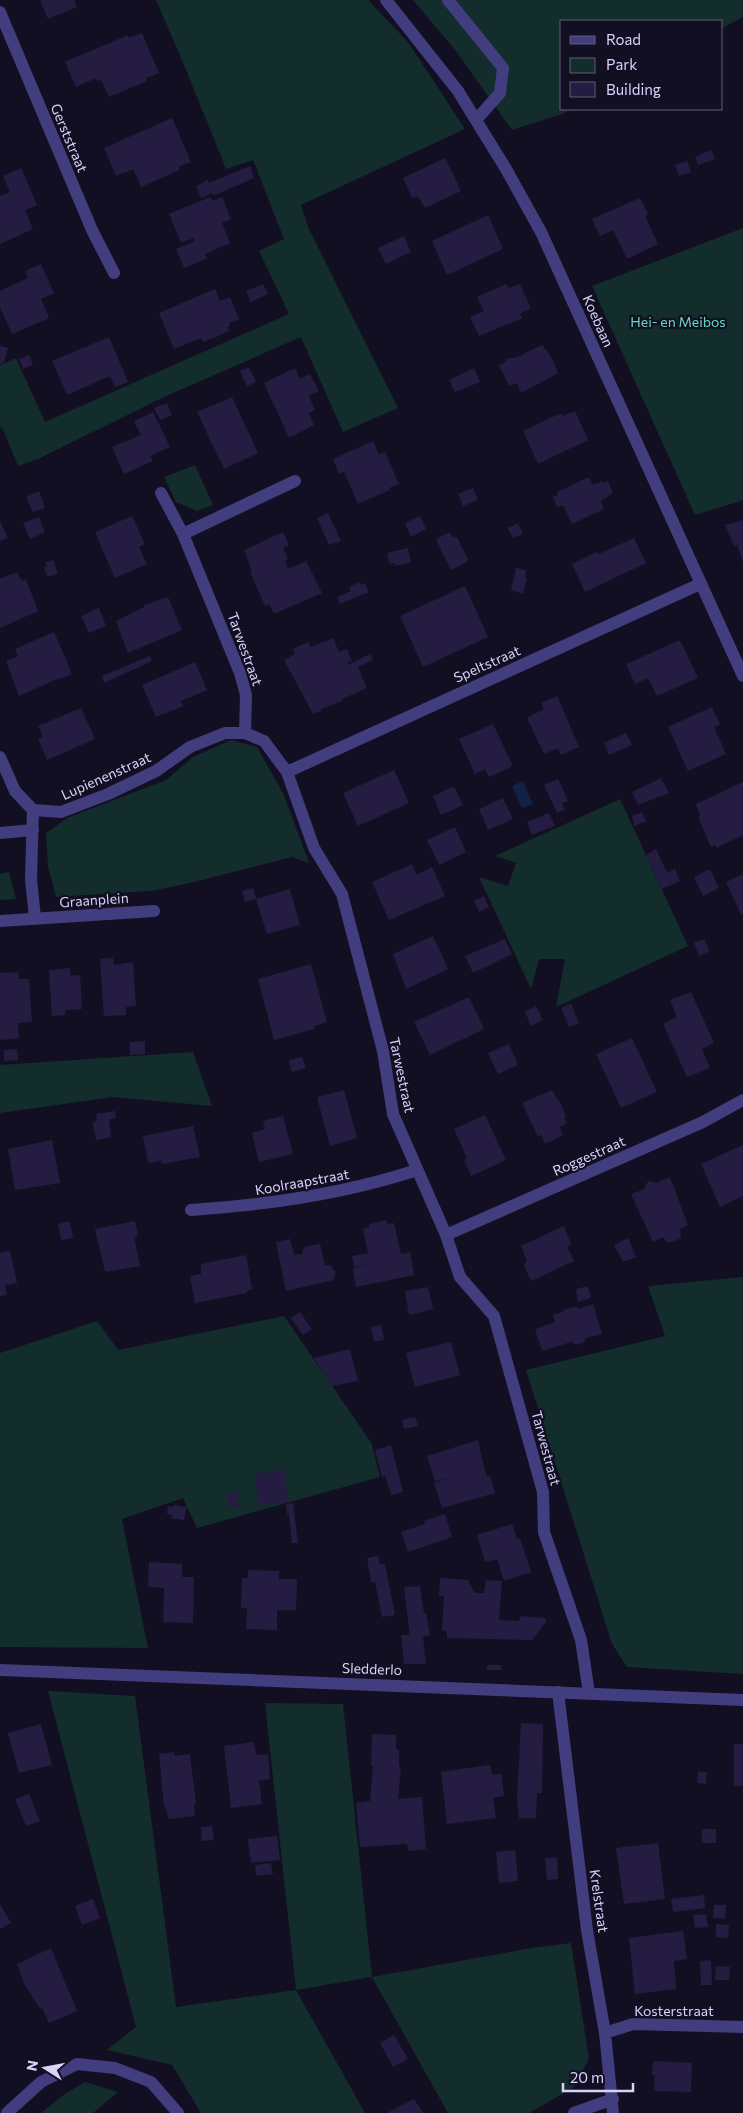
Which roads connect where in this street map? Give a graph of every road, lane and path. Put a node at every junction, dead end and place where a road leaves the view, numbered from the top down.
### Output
1 (386, 0) edge
2 (448, 0) edge
3 (0, 12) edge
4 (476, 120) junction
5 (114, 273) dead end
6 (295, 481) dead end
7 (161, 493) dead end
8 (183, 534) junction
9 (700, 584) junction
10 (743, 676) edge
11 (245, 733) junction
12 (0, 757) edge
13 (287, 772) junction
14 (33, 810) junction
15 (33, 830) junction
16 (0, 833) edge
17 (154, 911) dead end
18 (35, 918) junction
19 (0, 921) edge
20 (743, 1100) edge
21 (417, 1170) junction
22 (191, 1210) dead end
23 (446, 1235) junction
24 (0, 1670) edge
25 (558, 1692) junction
26 (588, 1693) junction
27 (743, 1700) edge
28 (743, 2027) edge
29 (605, 2033) junction
30 (613, 2099) junction
31 (7, 2113) edge
32 (178, 2113) edge
33 (574, 2113) edge
34 (613, 2113) edge

1 - 4 street, Koebaan
2 - 4 street
3 - 5 street, Gerststraat
4 - 9 street, Koebaan
6 - 8 street
7 - 8 street, Tarwestraat
8 - 11 street, Tarwestraat
9 - 10 street, Koebaan
9 - 13 street, Speltstraat
11 - 13 street, Tarwestraat
11 - 14 street, Lupienenstraat
12 - 14 street
13 - 21 street, Tarwestraat
14 - 15 street
15 - 16 street
15 - 18 street
17 - 18 street, Graanplein
18 - 19 street, Graanplein
20 - 23 street, Roggestraat
21 - 22 street, Koolraapstraat
21 - 23 street, Tarwestraat
23 - 26 street, Tarwestraat
24 - 25 street, Sledderlo
25 - 26 street, Sledderlo
25 - 29 street, Krelstraat
26 - 27 street, Sledderlo
28 - 29 street, Kosterstraat
29 - 30 street, Krelstraat
30 - 33 street
30 - 34 street, Krelstraat
31 - 32 street

